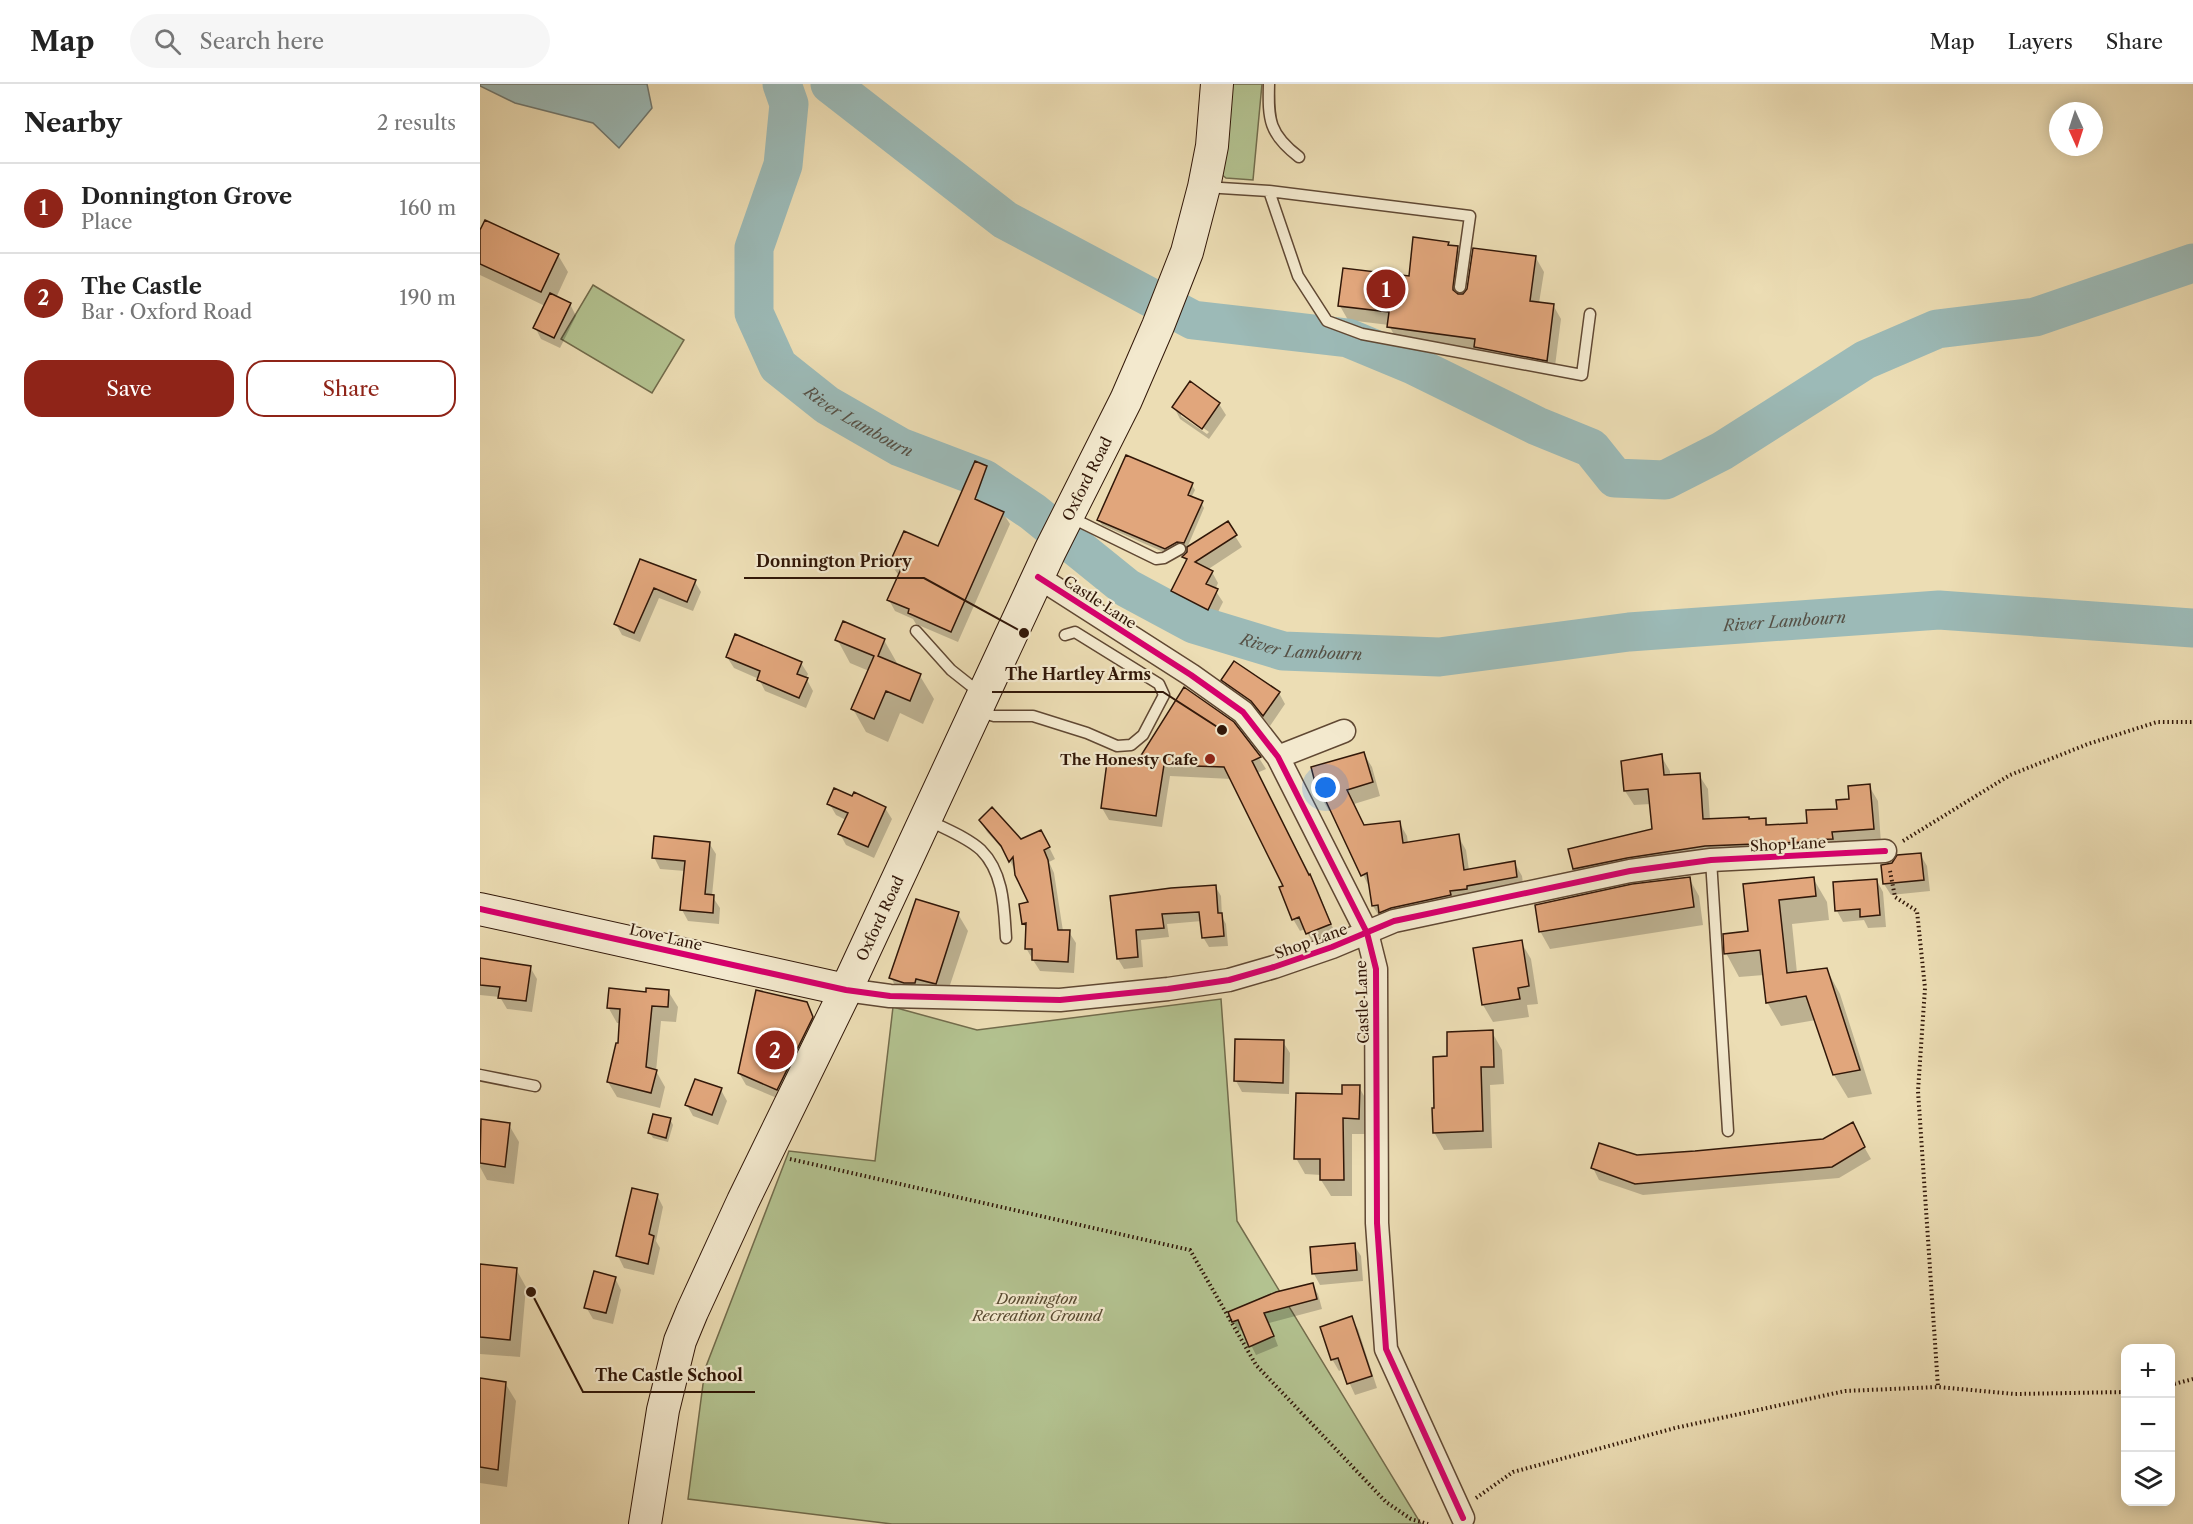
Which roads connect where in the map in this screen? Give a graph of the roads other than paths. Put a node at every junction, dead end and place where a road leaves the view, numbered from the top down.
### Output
1 (1217, 84) edge
2 (1269, 84) edge
3 (1299, 157) dead end
4 (1204, 187) junction
5 (1269, 191) junction
6 (1460, 287) dead end
7 (1590, 314) dead end
8 (1055, 542) junction
9 (1180, 549) dead end
10 (916, 631) dead end
11 (1065, 635) dead end
12 (979, 703) junction
13 (1344, 730) dead end
14 (1278, 757) junction
15 (925, 819) junction
16 (1886, 851) road end
17 (1711, 860) junction
18 (480, 909) edge
19 (1367, 933) junction
20 (1006, 938) dead end
21 (846, 990) junction
22 (480, 1075) edge
23 (535, 1086) dead end
24 (1728, 1131) dead end
25 (1467, 1521) edge
26 (645, 1524) edge

1 - 4 main road
2 - 3 lane
4 - 5 lane
4 - 8 main road, Oxford Road
5 - 6 lane
5 - 7 lane
8 - 9 lane
8 - 12 main road, Oxford Road
8 - 14 street, Castle Lane
10 - 12 lane
11 - 12 lane
12 - 15 main road, Oxford Road
13 - 14 street
14 - 19 street, Castle Lane
15 - 20 lane
15 - 21 main road, Oxford Road
16 - 17 street, Shop Lane
17 - 19 street, Shop Lane
17 - 24 lane
18 - 21 main road, Love Lane
19 - 21 street, Shop Lane
19 - 25 street, Castle Lane
21 - 26 main road, Oxford Road
22 - 23 lane

